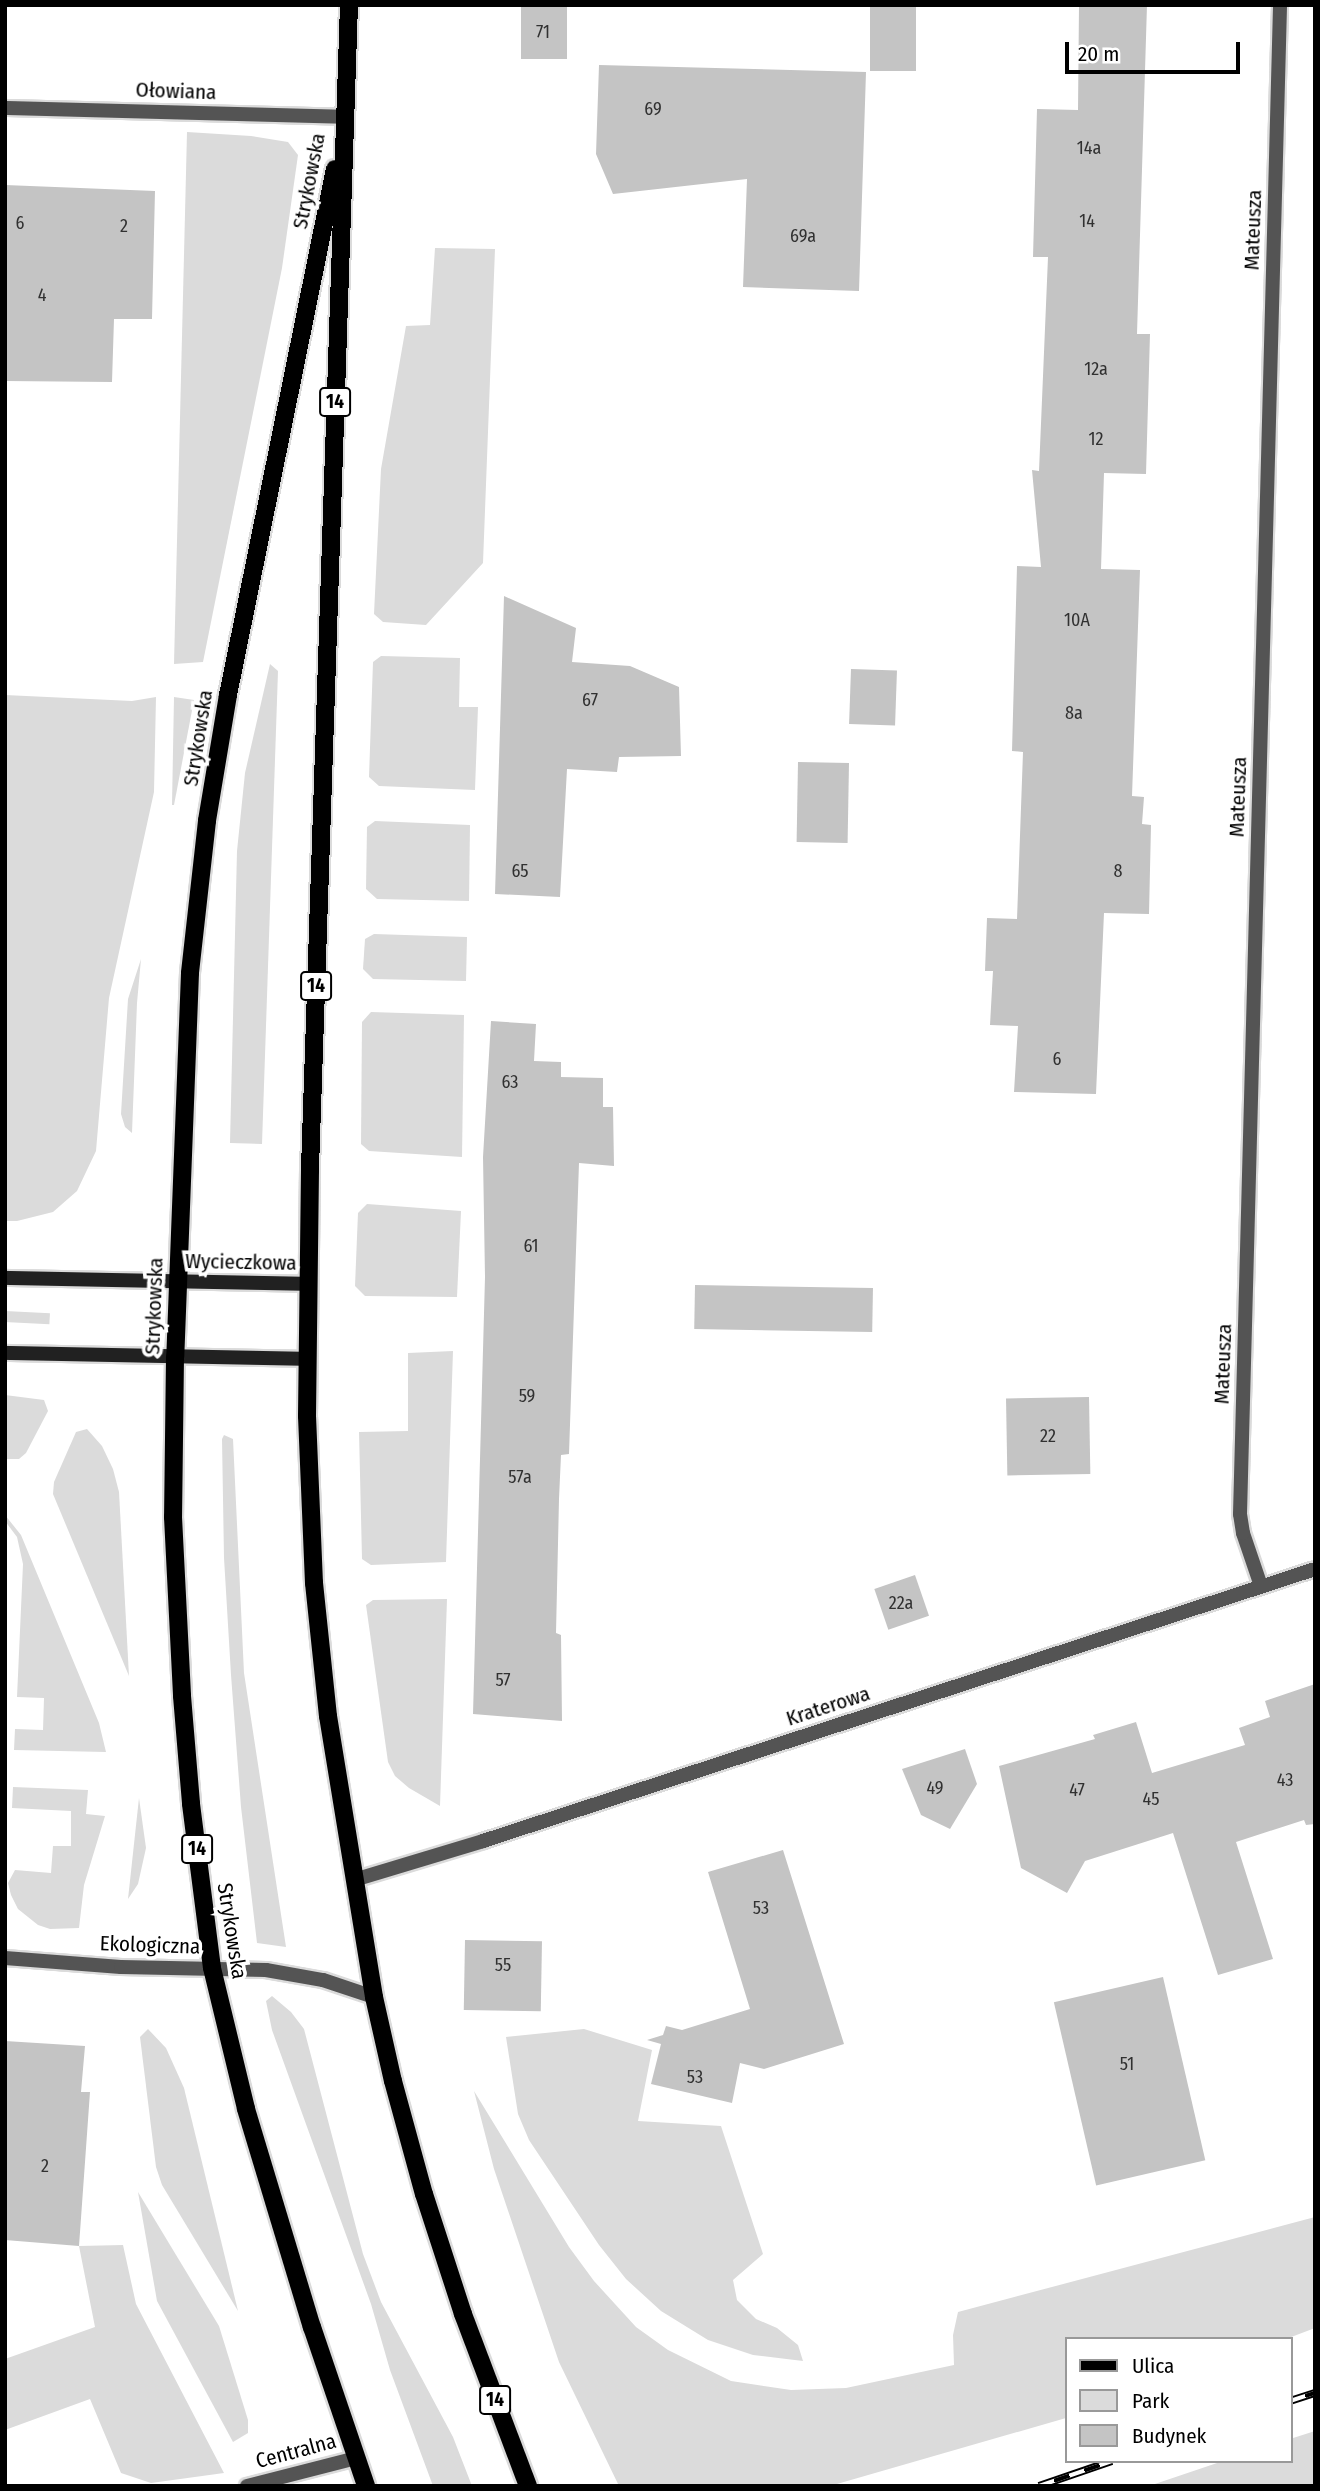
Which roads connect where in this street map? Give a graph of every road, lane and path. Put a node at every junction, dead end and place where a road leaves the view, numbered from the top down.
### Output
1 (349, 5) edge
2 (1280, 5) edge
3 (5, 108) edge
4 (345, 117) junction
5 (5, 1278) edge
6 (178, 1281) junction
7 (308, 1284) junction
8 (5, 1353) edge
9 (175, 1357) junction
10 (307, 1359) junction
11 (1315, 1569) edge
12 (1261, 1586) junction
13 (354, 1880) junction
14 (5, 1958) edge
15 (212, 1968) junction
16 (374, 1997) junction
17 (356, 2458) junction
18 (247, 2486) edge
19 (366, 2486) edge
20 (528, 2486) edge

1 - 4 main road, Strykowska / 14
2 - 12 street, Mateusza
3 - 4 street, Ołowiana
4 - 6 main road, Strykowska / 14
4 - 7 main road, Strykowska / 14
5 - 6 street, Wycieczkowa
6 - 7 street, Wycieczkowa
6 - 9 main road, Strykowska / 14
7 - 10 main road, Strykowska / 14
8 - 9 street
9 - 10 street
9 - 15 main road, Strykowska / 14
10 - 13 main road, Strykowska / 14
11 - 12 street, Kraterowa
12 - 13 street, Kraterowa
13 - 16 main road, Strykowska / 14
14 - 15 street, Ekologiczna
15 - 16 street, Ekologiczna
15 - 17 main road, Strykowska / 14
16 - 20 main road, Strykowska / 14
17 - 18 street, Centralna
17 - 19 main road, Strykowska / 14

